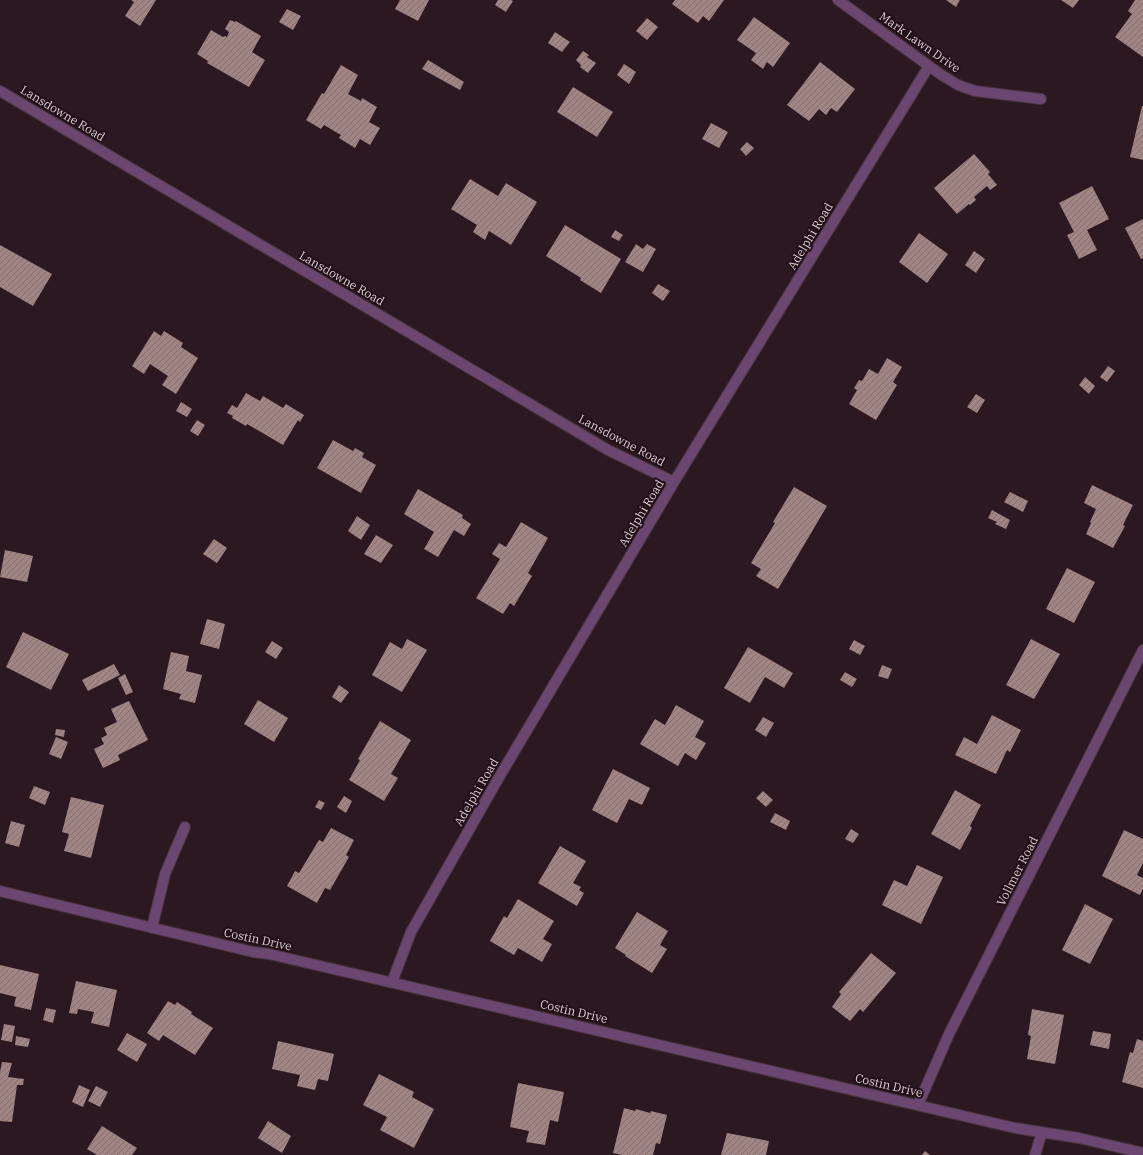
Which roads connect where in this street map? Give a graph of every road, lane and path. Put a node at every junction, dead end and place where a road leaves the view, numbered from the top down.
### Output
1 (838, 0) edge
2 (929, 66) junction
3 (0, 91) edge
4 (1041, 99) dead end
5 (674, 482) junction
6 (1142, 656) edge
7 (185, 827) dead end
8 (0, 891) edge
9 (152, 928) junction
10 (392, 982) junction
11 (918, 1105) junction
12 (1042, 1132) junction
13 (1143, 1153) edge
14 (1035, 1155) edge

1 - 2 street, Mark Lawn Drive
2 - 4 street, Mark Lawn Drive
2 - 5 street, Adelphi Road
3 - 5 street, Lansdowne Road
5 - 10 street, Adelphi Road
6 - 11 street, Vollmer Road
7 - 9 street
8 - 9 street, Costin Drive
9 - 10 street, Costin Drive
10 - 11 street, Costin Drive
11 - 12 street, Costin Drive
12 - 13 street, Costin Drive
12 - 14 street

